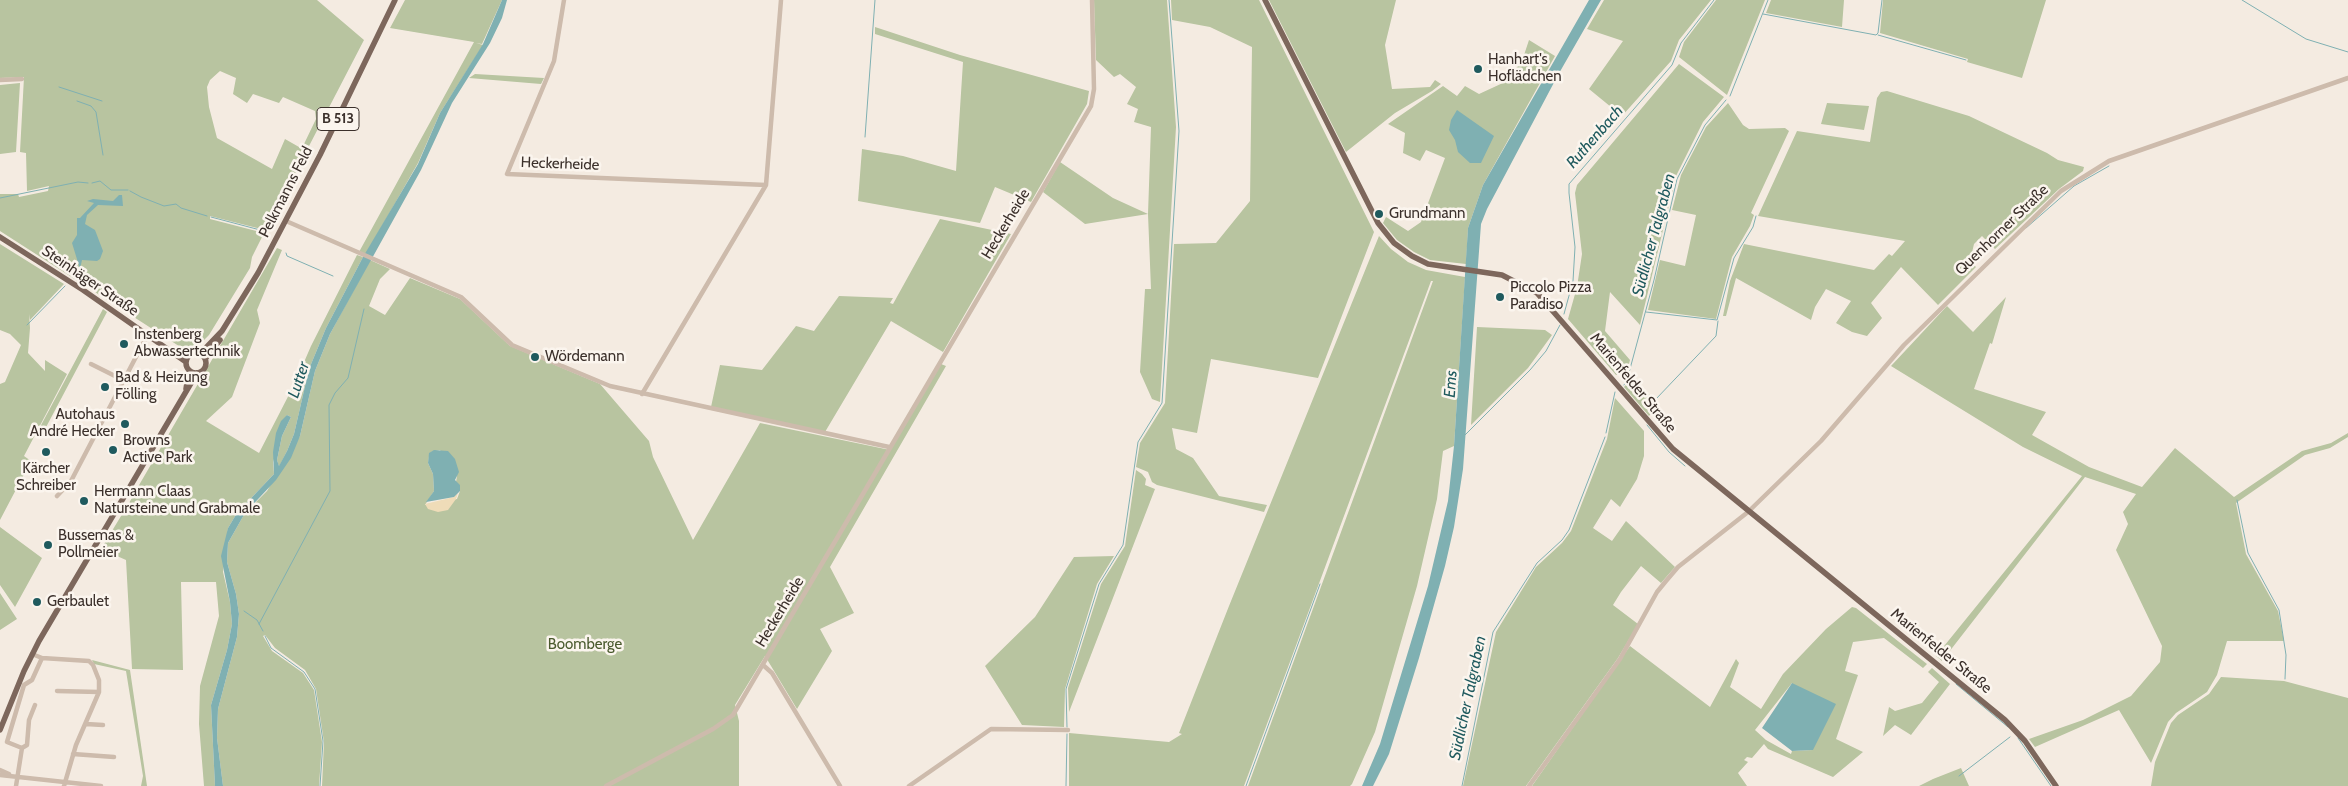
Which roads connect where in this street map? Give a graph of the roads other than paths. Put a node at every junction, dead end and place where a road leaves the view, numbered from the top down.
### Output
1 (395, 0) edge
2 (564, 0) edge
3 (780, 0) edge
4 (1092, 0) edge
5 (1265, 0) edge
6 (22, 78) dead end
7 (2348, 78) edge
8 (0, 80) edge
9 (766, 185) junction
10 (286, 221) junction
11 (0, 237) edge
12 (148, 334) junction
13 (202, 357) junction
14 (188, 359) junction
15 (91, 364) dead end
16 (189, 370) junction
17 (197, 372) junction
18 (123, 380) junction
19 (642, 394) junction
20 (184, 396) junction
21 (889, 447) junction
22 (57, 496) dead end
23 (1748, 512) junction
24 (32, 654) junction
25 (42, 658) junction
26 (763, 665) junction
27 (57, 691) dead end
28 (99, 692) junction
29 (35, 705) dead end
30 (86, 724) junction
31 (102, 725) dead end
32 (0, 730) edge
33 (1068, 730) dead end
34 (22, 748) junction
35 (73, 754) junction
36 (114, 757) dead end
37 (0, 770) edge
38 (0, 775) edge
39 (11, 775) junction
40 (18, 776) junction
41 (65, 784) edge
42 (16, 786) edge
43 (101, 786) edge
44 (606, 786) edge
45 (840, 786) edge
46 (909, 786) edge
47 (1529, 786) edge
48 (2056, 786) edge

1 - 10 main road, Pelkmanns Feld / B 513
2 - 9 street, Heckerheide
3 - 9 street
4 - 21 street, Heckerheide
5 - 23 main road, Marienfelder Straße
6 - 8 street
7 - 23 street, Quenhorner Straße
9 - 19 street
10 - 13 main road, Pelkmanns Feld / B 513
10 - 19 street
11 - 12 main road, Steinhäger Straße
12 - 14 main road, Steinhäger Straße
12 - 18 street
13 - 14 main road
13 - 17 main road, Pelkmanns Feld
14 - 16 main road
15 - 18 street
16 - 17 main road
16 - 20 main road
17 - 20 main road
18 - 22 street
19 - 21 street
20 - 24 main road
21 - 26 street, Heckerheide
23 - 47 street
23 - 48 main road, Marienfelder Straße
24 - 25 street
24 - 32 main road
25 - 28 street
25 - 34 street
26 - 44 street
26 - 45 street, Heckerheide
27 - 28 street
28 - 30 street
29 - 34 street
30 - 31 street
30 - 35 street
33 - 46 street
34 - 40 street
35 - 36 street
35 - 41 street
37 - 39 street
38 - 39 street
39 - 40 street
40 - 41 street
40 - 42 street
41 - 43 street

